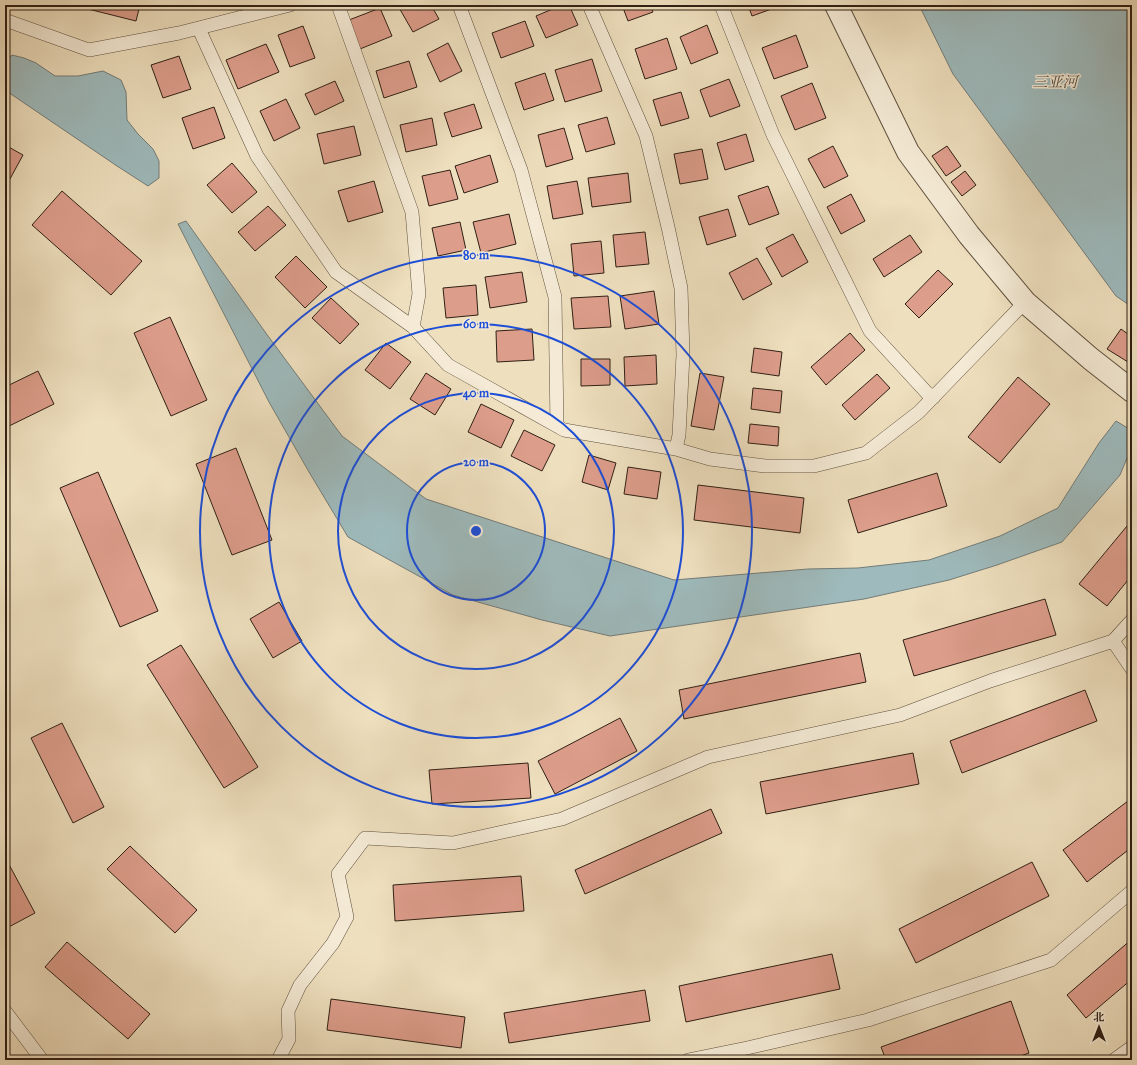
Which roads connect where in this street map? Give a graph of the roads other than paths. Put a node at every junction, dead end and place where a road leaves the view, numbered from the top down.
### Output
1 (290, 5) edge
2 (338, 5) edge
3 (459, 5) edge
4 (589, 5) edge
5 (721, 5) edge
6 (836, 5) edge
7 (5, 20) edge
8 (199, 28) junction
9 (1025, 302) junction
10 (413, 327) junction
11 (1132, 391) edge
12 (934, 397) junction
13 (557, 426) junction
14 (676, 449) junction
15 (1132, 620) edge
16 (1113, 642) junction
17 (1132, 669) edge
18 (1132, 891) edge
19 (5, 1011) edge
20 (1132, 1047) edge
21 (42, 1060) edge
22 (278, 1060) edge
23 (688, 1060) edge
24 (1114, 1060) edge

1 - 8 lane
2 - 10 lane
3 - 13 lane
4 - 14 lane
5 - 12 lane
6 - 9 street
7 - 8 lane
8 - 10 lane
9 - 11 street
9 - 12 lane
10 - 13 lane
12 - 14 lane
13 - 14 lane
15 - 16 lane
16 - 17 lane
16 - 22 lane
18 - 23 lane
19 - 21 lane
20 - 24 lane

